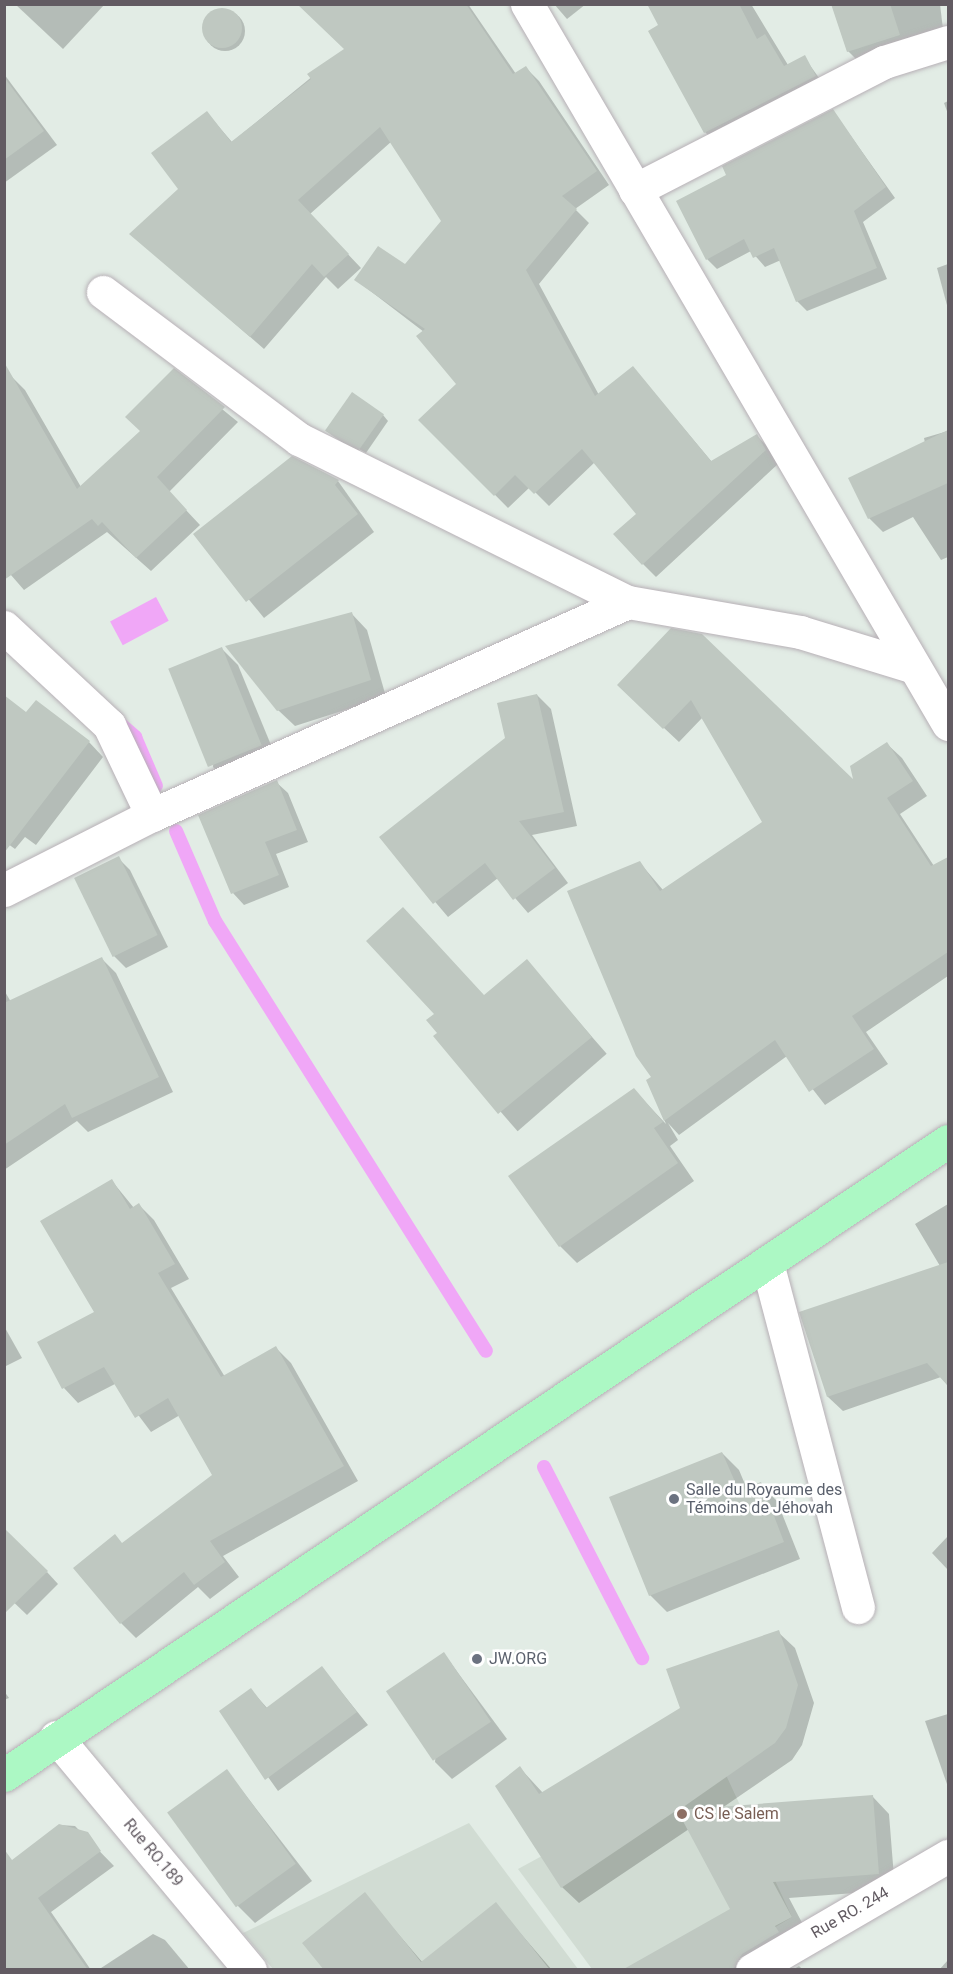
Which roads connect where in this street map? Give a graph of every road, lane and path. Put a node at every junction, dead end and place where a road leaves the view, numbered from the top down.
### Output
1 (526, 4) edge
2 (948, 42) edge
3 (635, 190) junction
4 (103, 292) dead end
5 (628, 602) junction
6 (4, 627) edge
7 (911, 666) junction
8 (948, 724) edge
9 (152, 815) junction
10 (4, 890) edge
11 (948, 1141) edge
12 (766, 1263) junction
13 (858, 1606) dead end
14 (56, 1737) junction
15 (4, 1774) edge
16 (948, 1856) edge
17 (250, 1970) edge
18 (752, 1970) edge

1 - 3 street
2 - 3 street
3 - 7 street
4 - 5 street
5 - 7 street
5 - 9 street
6 - 9 street
7 - 8 street
9 - 10 street
11 - 12 main road
12 - 13 street
12 - 14 main road
14 - 15 main road
14 - 17 street, Rue RO.189
16 - 18 street, Rue RO. 244

